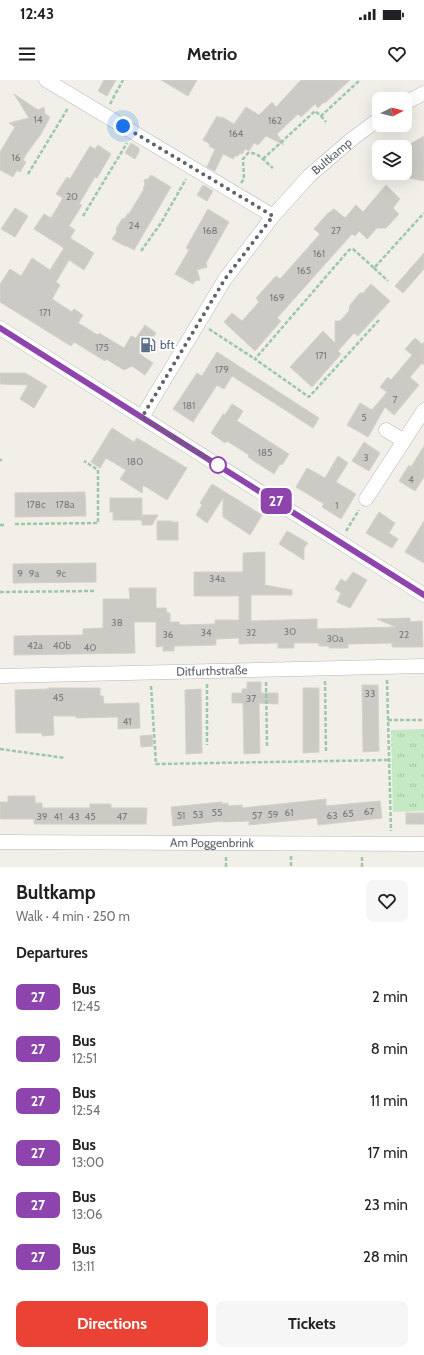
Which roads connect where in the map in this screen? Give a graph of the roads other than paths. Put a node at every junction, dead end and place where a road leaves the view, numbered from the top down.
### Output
1 (46, 80) edge
2 (424, 93) edge
3 (412, 99) edge
4 (372, 124) edge
5 (273, 216) junction
6 (0, 328) edge
7 (424, 410) edge
8 (142, 417) junction
9 (386, 430) dead end
10 (404, 441) junction
11 (366, 499) road end
12 (424, 595) edge
13 (424, 666) edge
14 (0, 676) edge
15 (0, 842) edge
16 (424, 844) edge

1 - 5 street
2 - 3 street
4 - 5 street, Bultkamp
5 - 8 street, Bultkamp
6 - 8 street
7 - 10 street
8 - 12 street
9 - 10 street
10 - 11 street
13 - 14 street, Ditfurthstraße
15 - 16 street, Am Poggenbrink

